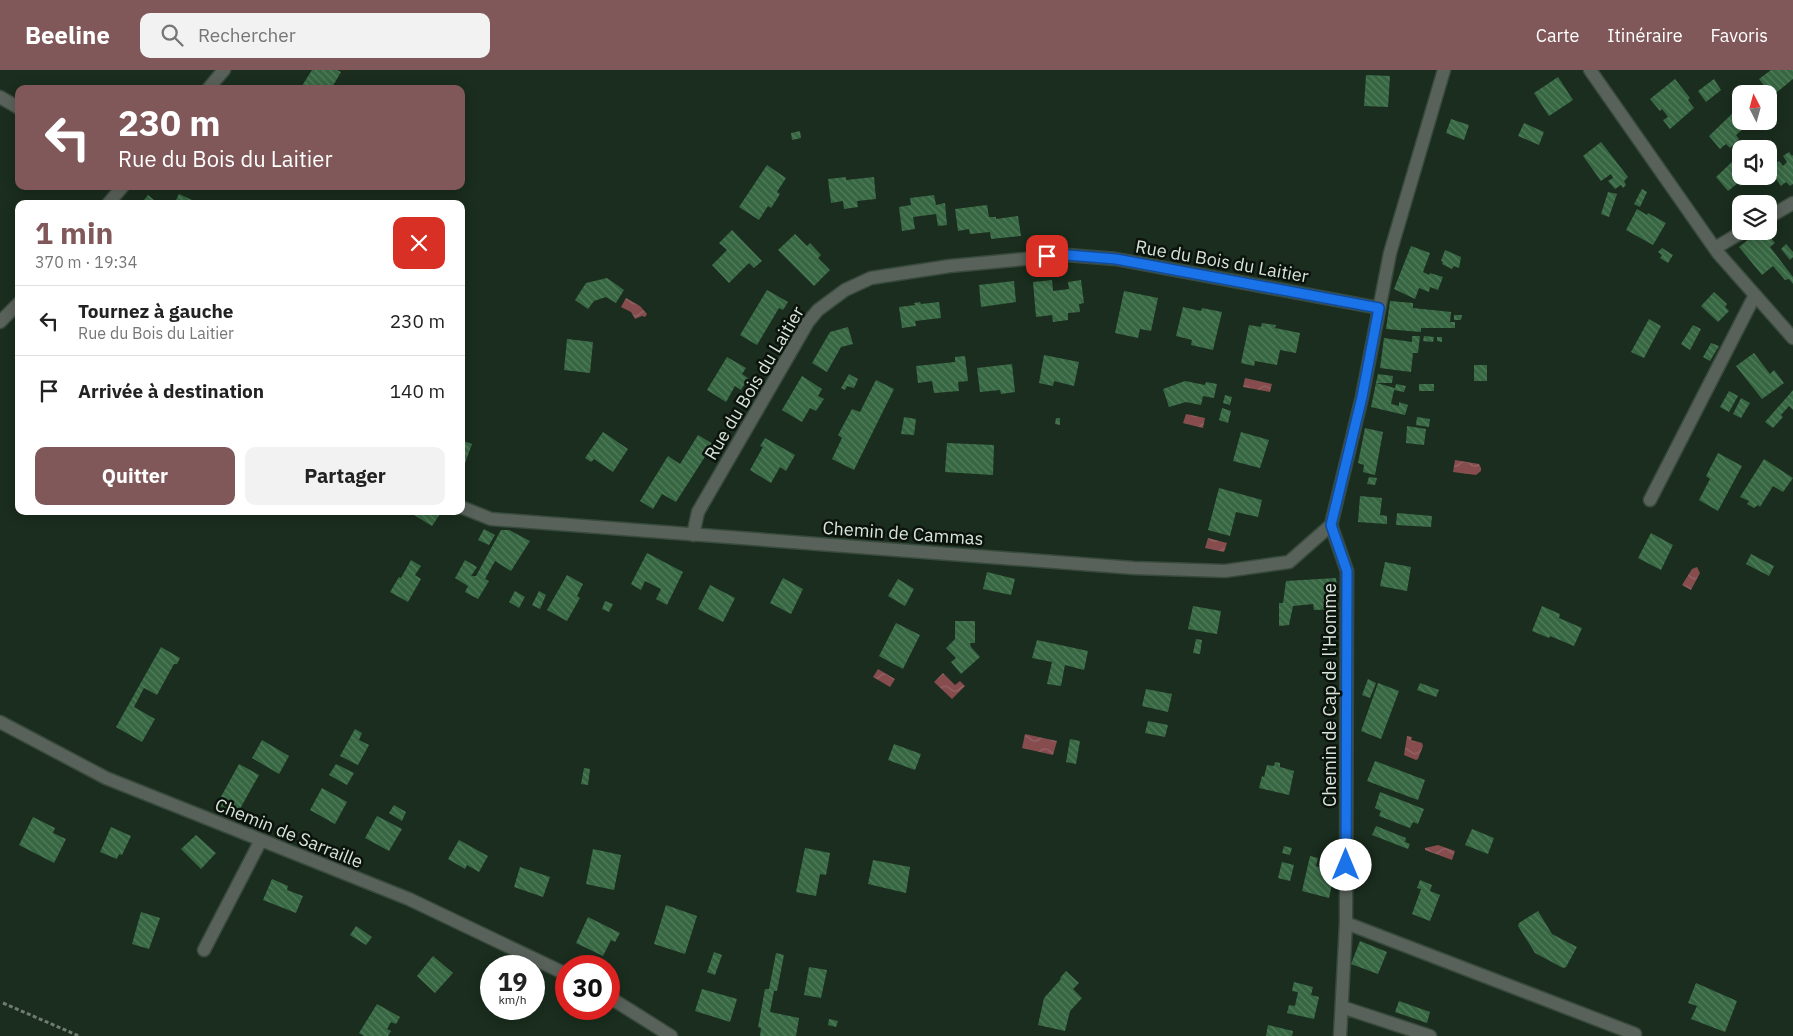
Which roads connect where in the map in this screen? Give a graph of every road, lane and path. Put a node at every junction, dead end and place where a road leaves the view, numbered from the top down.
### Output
1 (224, 70) edge
2 (1444, 70) edge
3 (1590, 70) edge
4 (211, 85) edge
5 (0, 97) edge
6 (15, 106) edge
7 (120, 190) edge
8 (111, 200) edge
9 (1793, 203) edge
10 (1777, 212) edge
11 (1732, 238) edge
12 (1715, 248) junction
13 (1755, 295) junction
14 (15, 307) edge
15 (1379, 308) junction
16 (0, 322) edge
17 (1793, 338) edge
18 (1650, 500) dead end
19 (465, 509) edge
20 (1331, 525) junction
21 (693, 535) junction
22 (0, 722) edge
23 (261, 840) junction
24 (1346, 924) junction
25 (204, 950) dead end
26 (555, 969) edge
27 (3, 1003) dead end
28 (620, 1004) edge
29 (1342, 1007) junction
30 (1635, 1034) dead end
31 (79, 1036) edge
32 (671, 1036) edge
33 (1340, 1036) edge
34 (1430, 1036) edge

1 - 4 street
2 - 15 street
3 - 12 street
5 - 6 street
7 - 8 street
9 - 10 street
11 - 12 street
12 - 13 street
13 - 17 street
13 - 18 street
14 - 16 street
15 - 20 street
15 - 21 street, Rue du Bois du Laitier
19 - 21 street, Chemin de Cammas
20 - 21 street, Chemin de Cammas
20 - 24 street, Chemin de Cap de l'Homme
22 - 23 street, Chemin de Sarraille
23 - 25 street
23 - 26 street, Chemin de Sarraille
24 - 29 street, Chemin de Cap de l'Homme
24 - 30 street
27 - 31 path
28 - 32 street
29 - 33 street, Chemin de Cap de l'Homme
29 - 34 street

